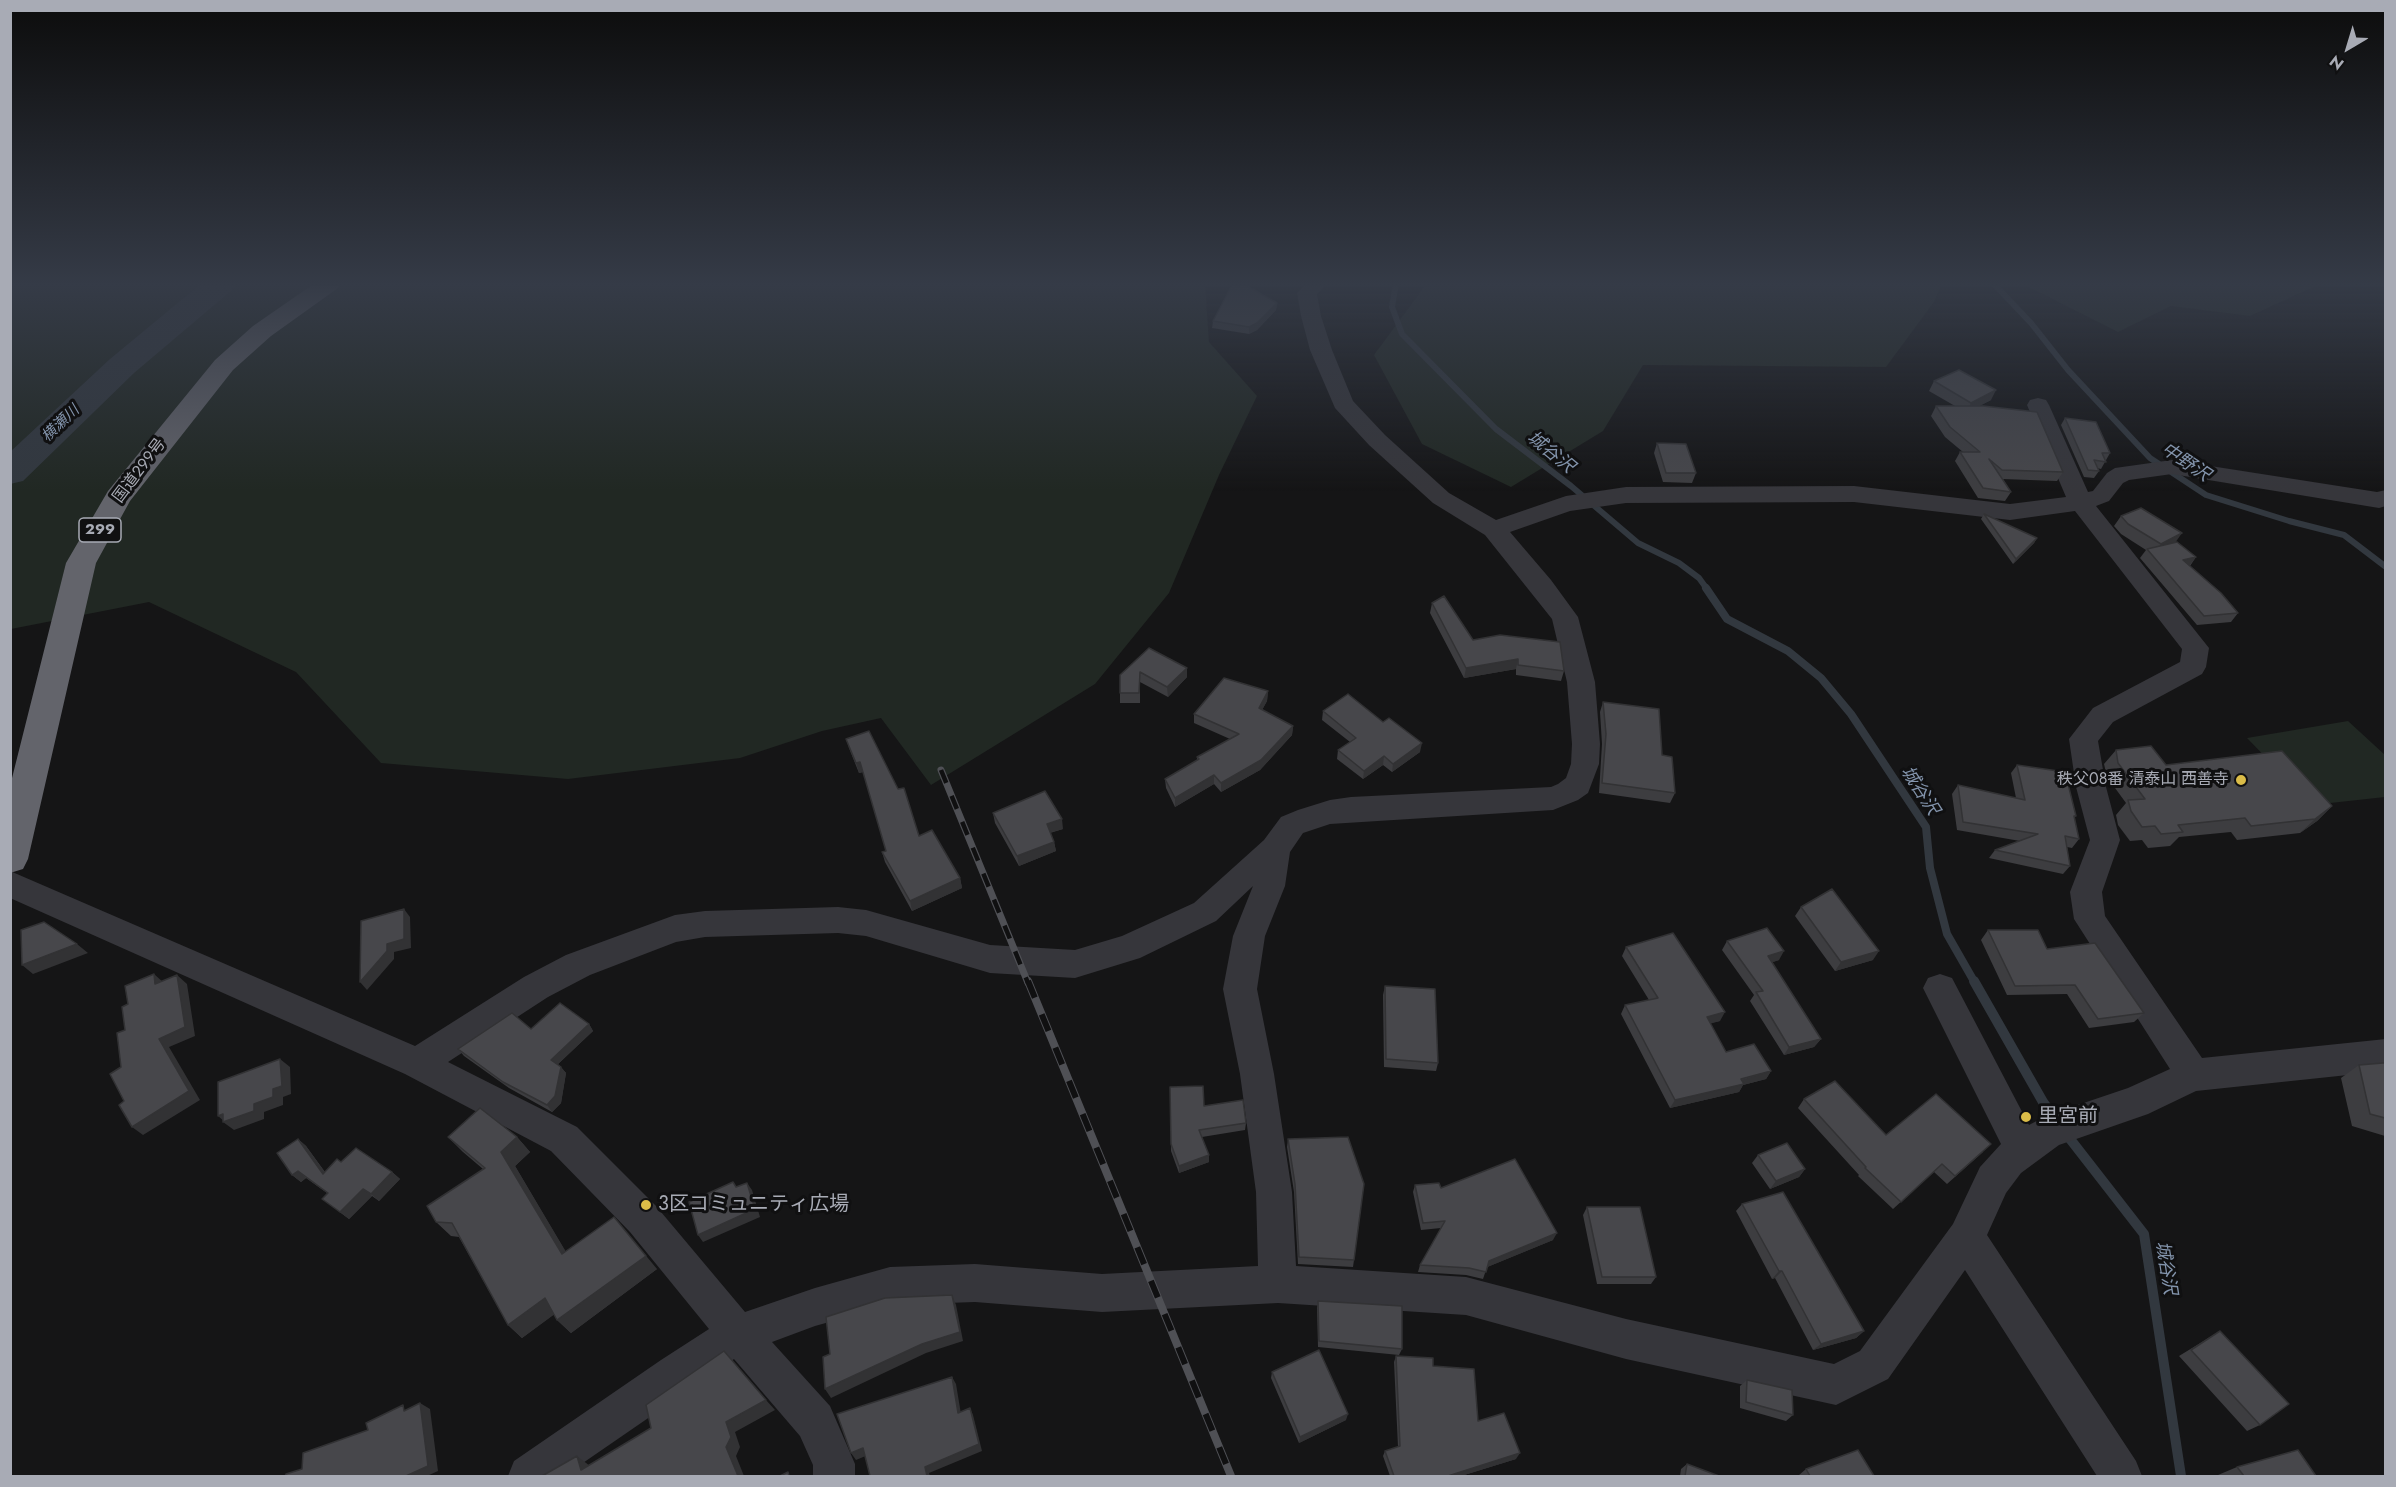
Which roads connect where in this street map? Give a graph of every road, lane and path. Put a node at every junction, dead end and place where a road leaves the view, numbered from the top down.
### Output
1 (238, 352) edge
2 (1322, 352) edge
3 (2038, 405) dead end
4 (2383, 502) edge
5 (2081, 503) junction
6 (1497, 527) junction
7 (1275, 849) junction
8 (10, 859) edge
9 (10, 884) edge
10 (1940, 988) dead end
11 (2385, 1055) edge
12 (417, 1063) junction
13 (2193, 1076) junction
14 (2050, 1134) junction
15 (1966, 1238) junction
16 (1278, 1284) junction
17 (738, 1334) junction
18 (529, 1476) edge
19 (834, 1476) edge
20 (2121, 1476) edge

1 - 8 highway, 国道299号 / 299
2 - 6 street
3 - 5 street
4 - 5 street
5 - 6 street
5 - 13 street
6 - 7 street
7 - 12 street
7 - 16 street
9 - 12 street
10 - 14 street
11 - 13 street
12 - 17 street
13 - 14 street
14 - 15 street
15 - 16 street
15 - 20 street
16 - 17 street
17 - 18 street
17 - 19 street

